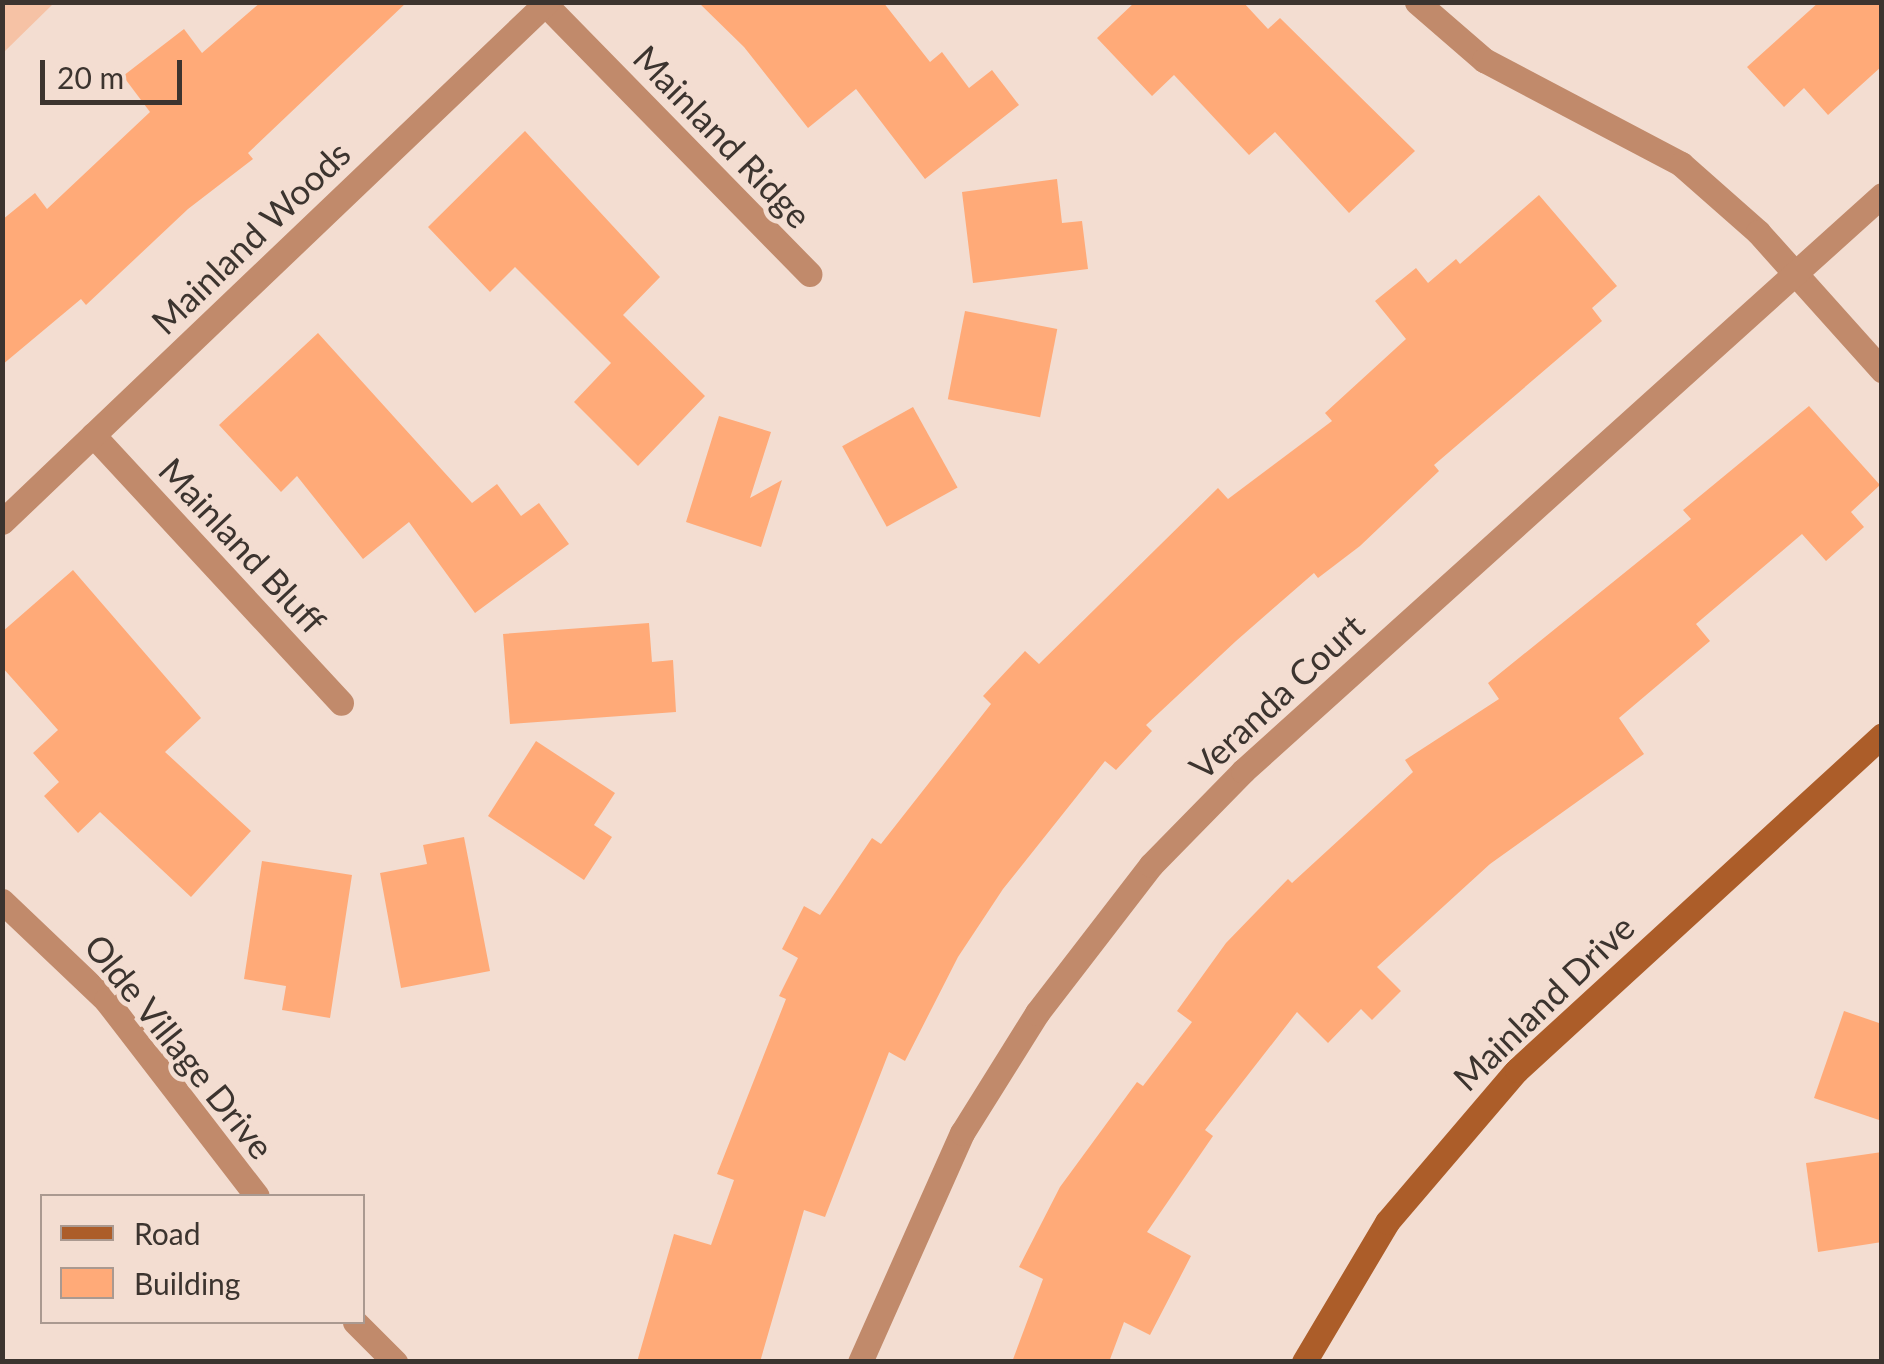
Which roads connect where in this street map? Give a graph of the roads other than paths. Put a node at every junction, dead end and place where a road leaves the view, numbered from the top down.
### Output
1 (1418, 2) edge
2 (546, 3) edge
3 (1882, 195) edge
4 (809, 274) dead end
5 (1794, 274) junction
6 (1882, 370) edge
7 (93, 436) junction
8 (2, 522) edge
9 (341, 702) dead end
10 (1882, 736) edge
11 (2, 901) edge
12 (255, 1194) edge
13 (358, 1324) edge
14 (395, 1362) edge
15 (860, 1362) edge
16 (1304, 1362) edge

1 - 5 street
2 - 4 street, Mainland Ridge
2 - 7 street, Mainland Woods
3 - 5 street, Veranda Court
5 - 6 street
5 - 15 street, Veranda Court
7 - 8 street, Mainland Woods
7 - 9 street, Mainland Bluff
10 - 16 main road, Mainland Drive
11 - 12 street, Olde Village Drive
13 - 14 street

